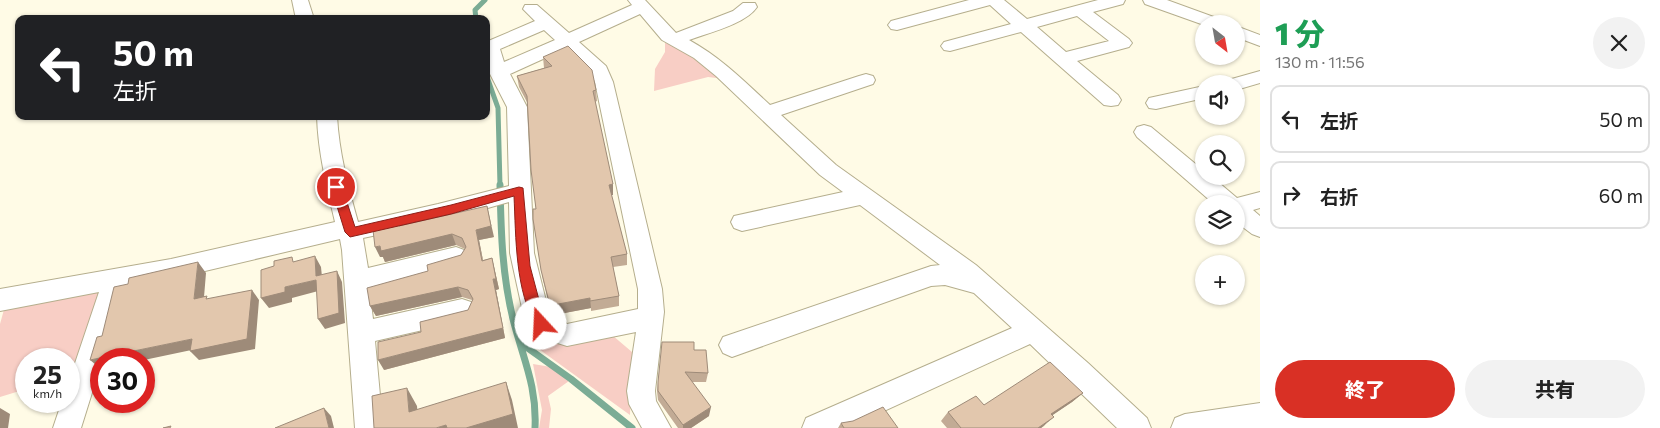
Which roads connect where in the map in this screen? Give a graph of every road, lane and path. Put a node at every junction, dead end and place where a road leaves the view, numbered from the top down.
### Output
1 (300, 0) edge
2 (988, 0) edge
3 (994, 0) edge
4 (1117, 0) edge
5 (1151, 0) edge
6 (639, 4) edge
7 (748, 7) dead end
8 (1080, 10) junction
9 (304, 15) edge
10 (1195, 16) edge
11 (897, 25) dead end
12 (1023, 26) junction
13 (1245, 35) edge
14 (567, 40) junction
15 (674, 40) junction
16 (1260, 41) edge
17 (950, 46) dead end
18 (1062, 59) junction
19 (498, 72) junction
20 (1260, 78) edge
21 (866, 80) dead end
22 (1245, 82) edge
23 (1195, 94) edge
24 (1111, 100) dead end
25 (1156, 103) dead end
26 (767, 113) junction
27 (327, 120) edge
28 (1144, 132) dead end
29 (519, 191) junction
30 (1218, 195) edge
31 (863, 196) junction
32 (1260, 200) edge
33 (1245, 206) edge
34 (1245, 216) edge
35 (742, 222) dead end
36 (1260, 228) edge
37 (350, 230) junction
38 (456, 256) edge
39 (115, 280) junction
40 (356, 281) junction
41 (979, 283) junction
42 (0, 300) edge
43 (462, 310) edge
44 (650, 318) junction
45 (1033, 331) junction
46 (361, 332) junction
47 (732, 344) dead end
48 (1260, 416) edge
49 (67, 428) edge
50 (369, 428) edge
51 (657, 428) edge
52 (816, 428) edge
53 (1137, 428) edge
54 (1185, 428) edge

1 - 9 street
2 - 11 street
3 - 12 street
4 - 8 street
5 - 10 street
6 - 14 street
6 - 15 street
7 - 15 street
8 - 12 street
8 - 18 street
12 - 17 street
12 - 18 street
13 - 16 street
14 - 19 street
14 - 19 street
14 - 44 street
15 - 26 street
18 - 24 street
19 - 29 street
20 - 22 street
21 - 26 street
23 - 25 street
26 - 31 street
27 - 37 street
28 - 30 street
29 - 37 street
29 - 44 street
31 - 35 street
31 - 41 street
32 - 33 street
34 - 36 street
37 - 39 street
37 - 40 street
38 - 40 street
39 - 42 street
39 - 49 street
40 - 46 street
41 - 45 street
41 - 47 street
43 - 46 street
44 - 51 street
45 - 52 street
45 - 53 street
46 - 50 street
48 - 54 street

